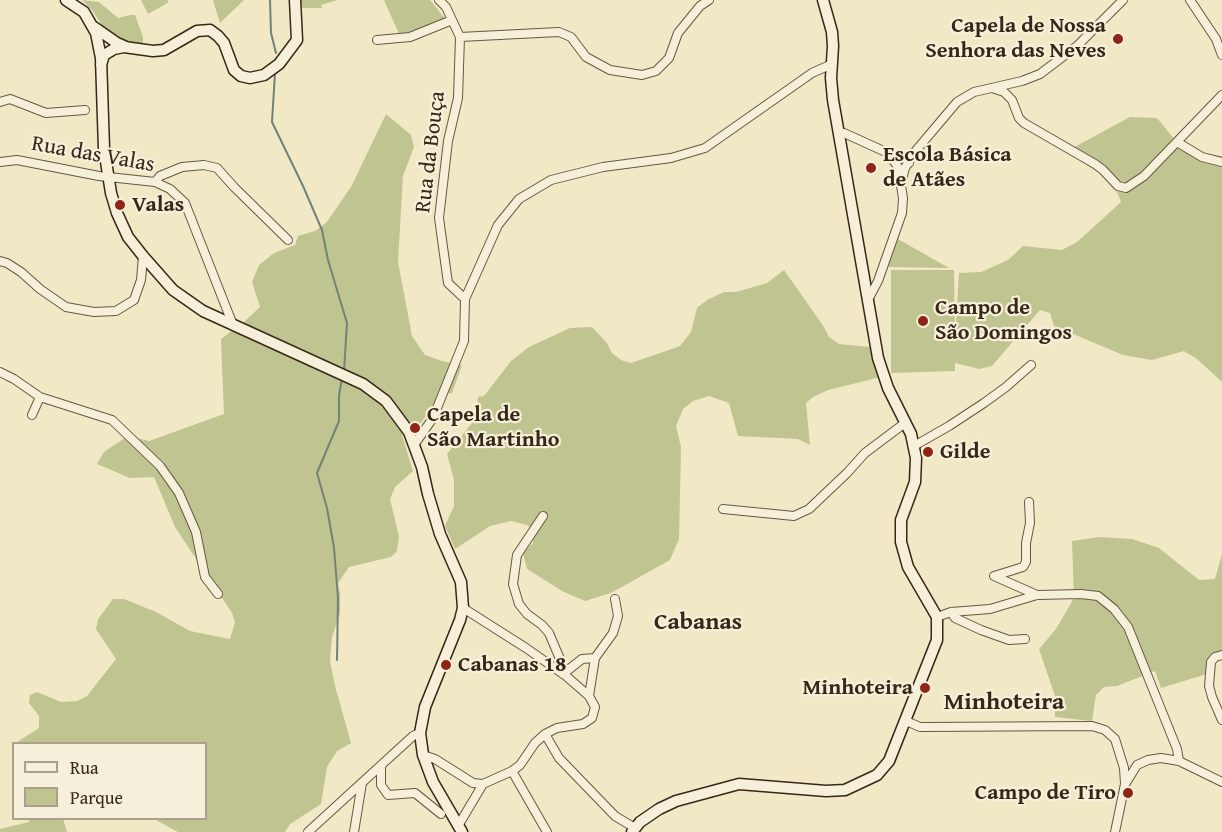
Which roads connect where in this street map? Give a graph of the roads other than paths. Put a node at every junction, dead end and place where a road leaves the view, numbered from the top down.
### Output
1 (66, 0) edge
2 (294, 0) edge
3 (439, 0) edge
4 (709, 0) edge
5 (823, 0) edge
6 (1123, 0) edge
7 (1190, 0) edge
8 (452, 20) junction
9 (460, 37) junction
10 (377, 40) dead end
11 (106, 45) junction
12 (1222, 55) edge
13 (832, 64) junction
14 (992, 88) junction
15 (1222, 95) edge
16 (0, 102) edge
17 (85, 110) dead end
18 (839, 134) junction
19 (1177, 142) junction
20 (904, 161) junction
21 (0, 162) edge
22 (1222, 162) edge
23 (108, 177) junction
24 (155, 182) junction
25 (288, 240) dead end
26 (143, 256) junction
27 (0, 261) edge
28 (868, 298) junction
29 (465, 299) junction
30 (233, 326) junction
31 (1031, 365) dead end
32 (0, 372) edge
33 (40, 398) junction
34 (32, 415) dead end
35 (904, 423) junction
36 (414, 445) junction
37 (914, 446) junction
38 (1029, 502) dead end
39 (723, 509) dead end
40 (543, 516) dead end
41 (218, 594) dead end
42 (1037, 595) junction
43 (615, 599) dead end
44 (463, 608) junction
45 (951, 612) junction
46 (937, 618) junction
47 (1025, 639) dead end
48 (1222, 655) edge
49 (594, 658) junction
50 (563, 674) junction
51 (589, 696) junction
52 (1222, 720) edge
53 (906, 721) junction
54 (420, 732) junction
55 (545, 734) junction
56 (423, 755) junction
57 (1179, 761) junction
58 (381, 766) junction
59 (512, 771) junction
60 (1222, 782) edge
61 (362, 783) junction
62 (1125, 783) junction
63 (483, 784) junction
64 (441, 814) dead end
65 (460, 829) edge
66 (633, 830) edge
67 (308, 832) edge
68 (354, 832) edge
69 (547, 832) edge
70 (1115, 832) edge

1 - 11 street
2 - 11 street
3 - 8 street
4 - 9 street
5 - 13 street
6 - 14 street
7 - 12 street
8 - 9 street
8 - 10 street
9 - 29 street, Rua da Bouça
11 - 23 street
13 - 18 street
13 - 29 street
14 - 19 street
14 - 20 street
15 - 19 street
16 - 17 street
18 - 20 street
18 - 28 street
19 - 22 street
20 - 28 street
21 - 23 street, Rua das Valas
23 - 24 street, Rua das Valas
23 - 26 street
24 - 25 street
24 - 30 street, Rua das Valas
26 - 27 street
26 - 30 street
28 - 35 street
29 - 36 street
30 - 36 street
31 - 37 street
32 - 33 street
33 - 34 street
33 - 41 street
35 - 37 street
35 - 39 street
36 - 44 street
37 - 46 street
38 - 42 street
40 - 50 street
42 - 45 street
42 - 57 street
43 - 49 street
44 - 50 street
44 - 54 street
45 - 46 street
45 - 47 street
46 - 53 street
48 - 52 street
49 - 50 street
49 - 51 street
50 - 51 street
51 - 55 street
53 - 62 street
53 - 66 street
54 - 56 street
54 - 58 street
55 - 59 street
55 - 66 street
56 - 63 street
56 - 65 street
57 - 60 street
57 - 62 street
58 - 61 street
58 - 64 street
59 - 63 street
59 - 69 street
61 - 67 street
61 - 68 street
62 - 70 street
63 - 65 street

